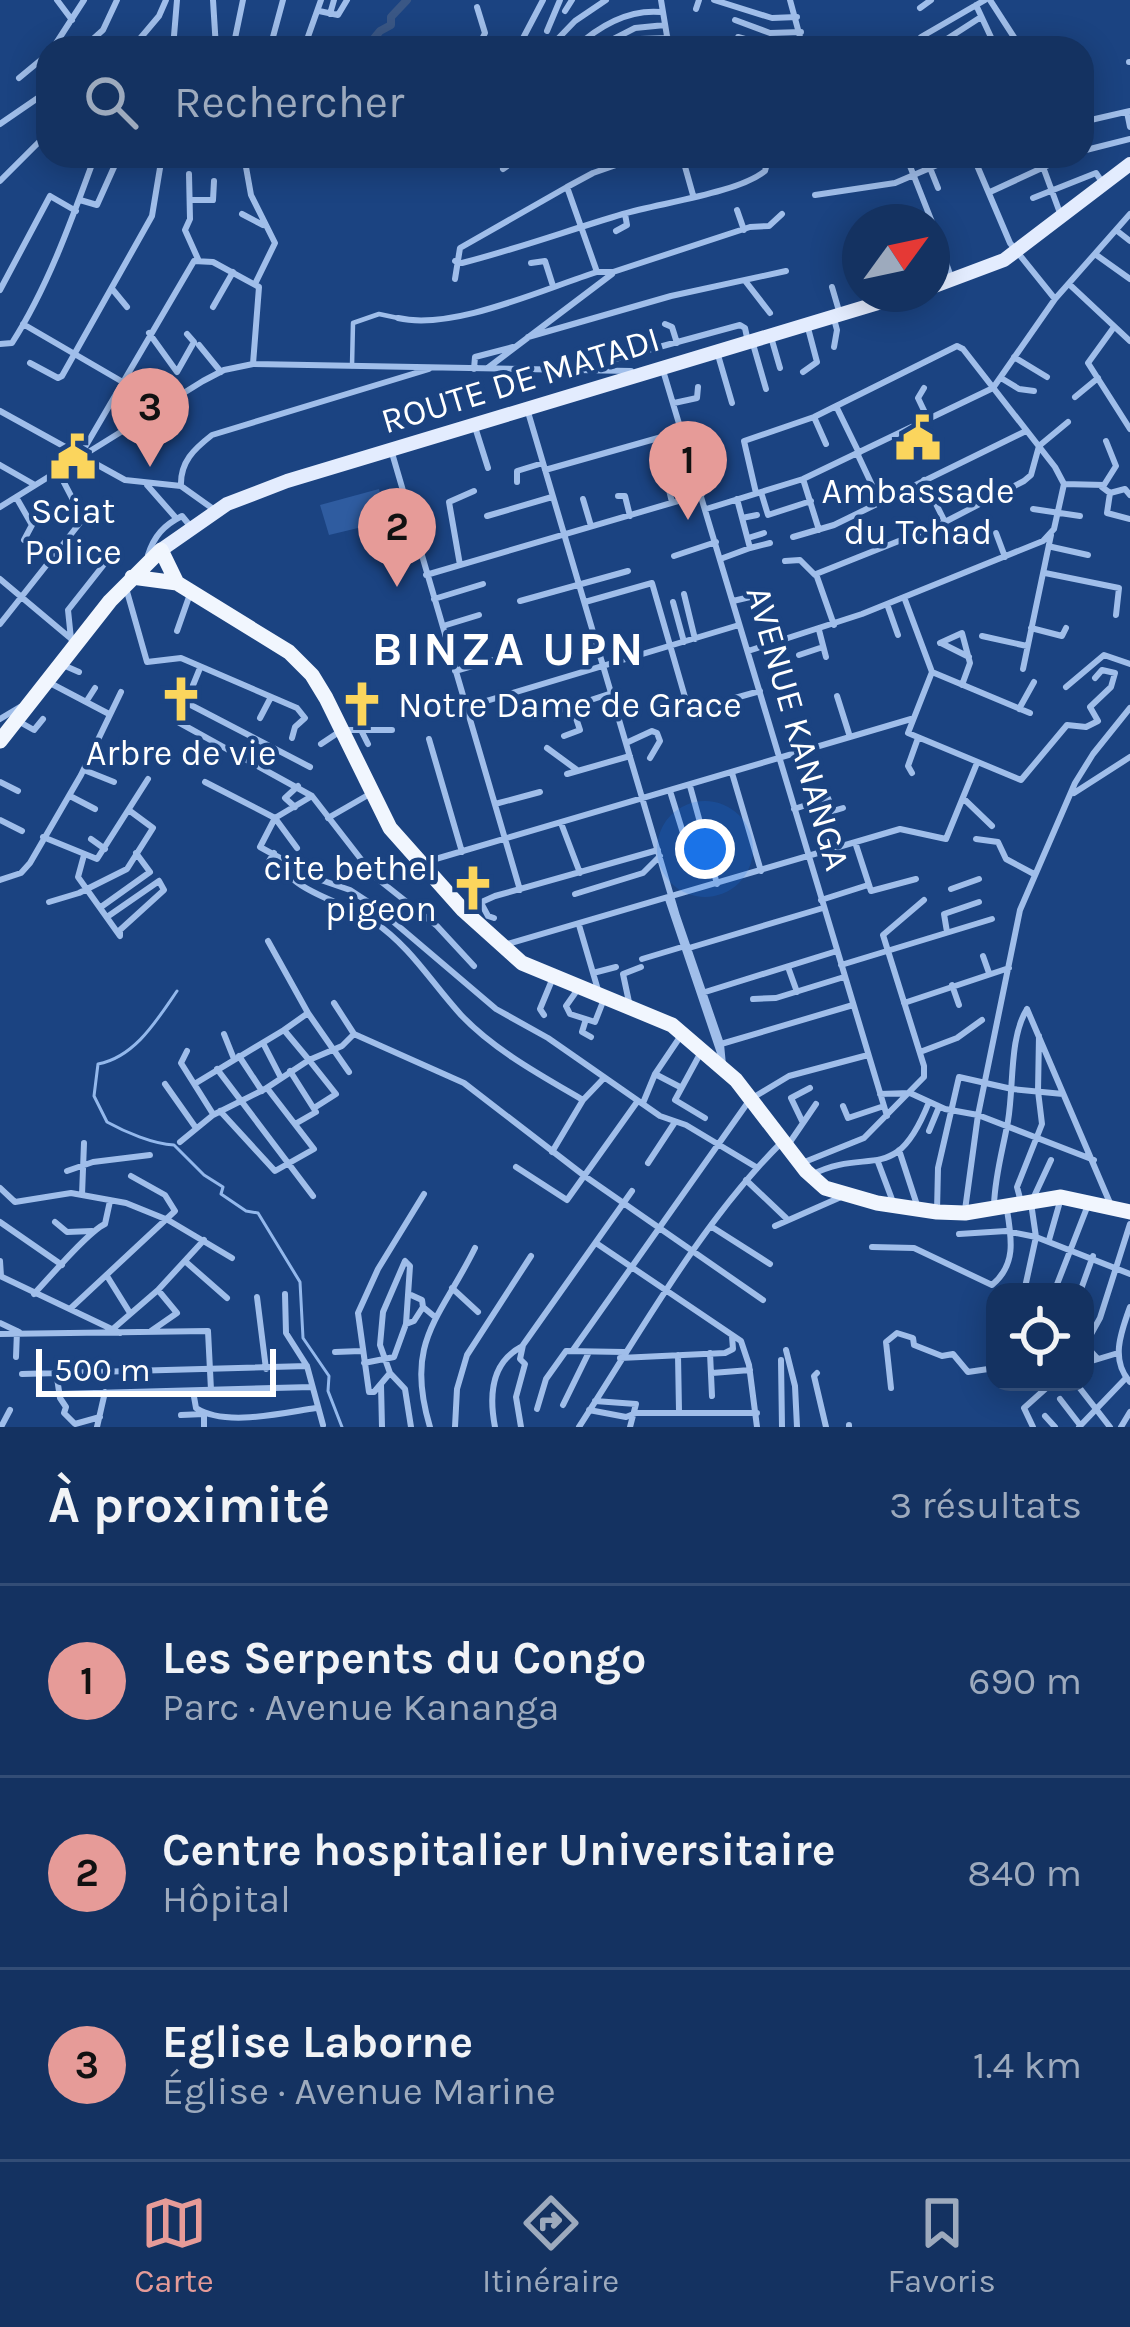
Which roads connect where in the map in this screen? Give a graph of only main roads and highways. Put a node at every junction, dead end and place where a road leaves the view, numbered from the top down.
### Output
1 (1130, 164) edge
2 (950, 282) edge
3 (847, 312) edge
4 (161, 550) junction
5 (179, 580) junction
6 (129, 581) junction
7 (8, 719) edge
8 (0, 741) edge
9 (1130, 1212) edge

1 - 2 main road
3 - 4 main road, ROUTE DE MATADI
4 - 5 highway
4 - 6 highway
5 - 6 highway
5 - 9 highway
6 - 7 highway
7 - 8 highway

